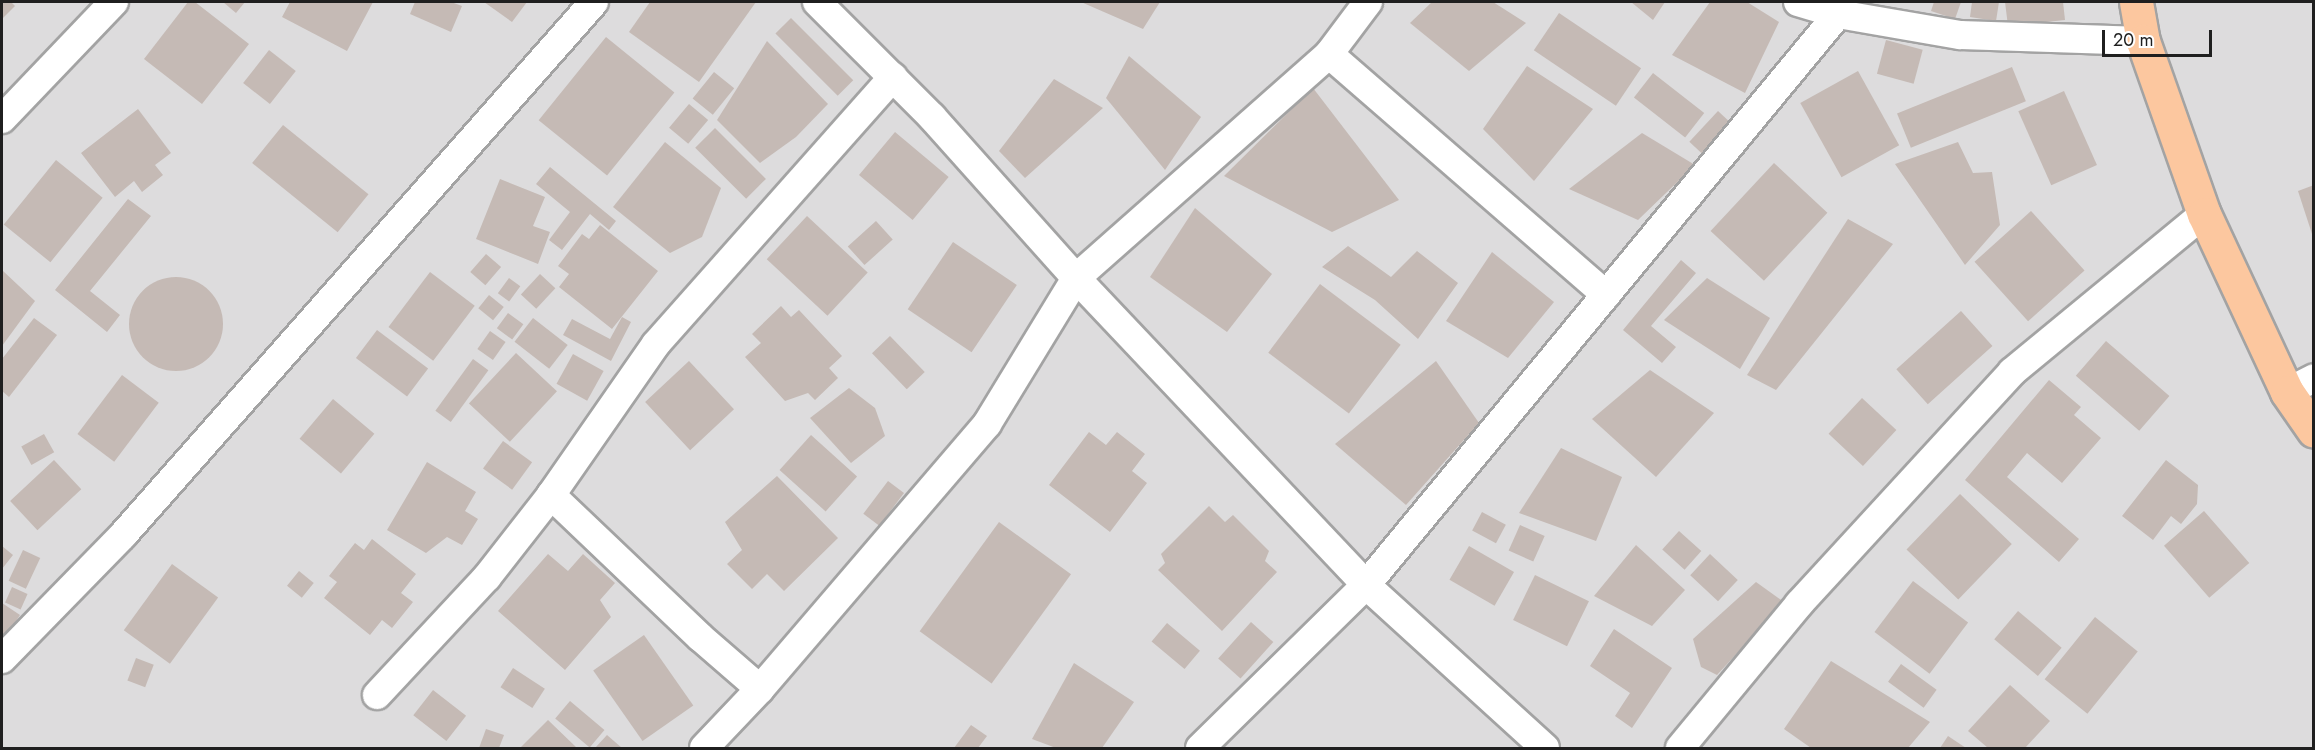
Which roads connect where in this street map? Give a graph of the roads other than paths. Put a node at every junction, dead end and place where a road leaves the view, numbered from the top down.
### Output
1 (114, 2) edge
2 (594, 2) edge
3 (817, 2) edge
4 (1368, 2) edge
5 (1798, 2) edge
6 (2136, 2) edge
7 (1838, 14) junction
8 (2143, 41) junction
9 (1329, 54) junction
10 (893, 77) junction
11 (2, 119) edge
12 (2204, 214) junction
13 (1076, 278) junction
14 (1606, 295) junction
15 (2300, 385) edge
16 (2313, 431) edge
17 (551, 495) junction
18 (1366, 585) junction
19 (2, 659) edge
20 (760, 690) junction
21 (377, 695) dead end
22 (704, 748) edge
23 (1200, 748) edge
24 (1545, 748) edge
25 (1680, 748) edge

1 - 11 street
2 - 19 street
3 - 10 street
4 - 9 street
5 - 7 street
6 - 8 main road
7 - 8 street
7 - 14 street
8 - 12 main road
9 - 13 street
9 - 14 street
10 - 13 street
10 - 17 street
12 - 15 main road
12 - 25 street
13 - 18 street
13 - 20 street
14 - 18 street
15 - 16 main road
17 - 20 street
17 - 21 street
18 - 23 street
18 - 24 street
20 - 22 street

